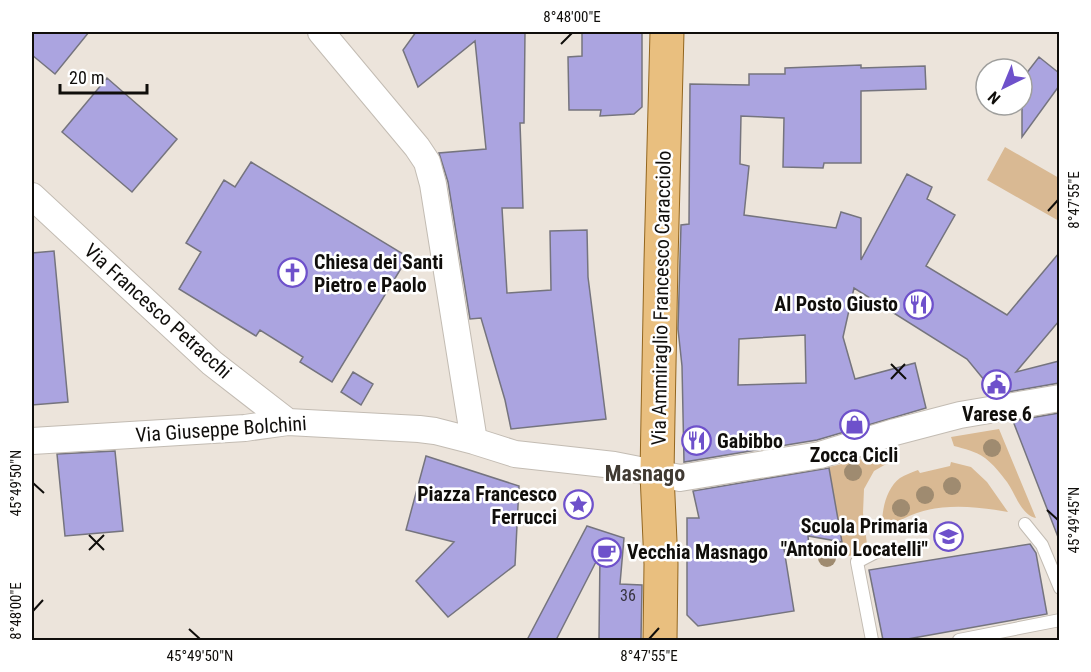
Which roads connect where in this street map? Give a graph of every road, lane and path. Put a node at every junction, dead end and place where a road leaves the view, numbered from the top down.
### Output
1 (321, 32) edge
2 (667, 32) edge
3 (32, 196) edge
4 (1059, 398) edge
5 (288, 422) junction
6 (32, 441) edge
7 (474, 441) junction
8 (657, 474) junction
9 (1025, 524) dead end
10 (878, 551) dead end
11 (661, 564) junction
12 (1059, 588) edge
13 (1059, 620) edge
14 (660, 640) edge
15 (682, 640) edge
16 (872, 640) edge
17 (959, 640) edge

1 - 7 street
2 - 8 main road, Via Ammiraglio Francesco Caracciolo
3 - 5 street, Via Francesco Petracchi
4 - 8 street, Via Giuseppe Bolchini
5 - 6 street, Via Giuseppe Bolchini
5 - 7 street, Via Giuseppe Bolchini
7 - 8 street, Via Giuseppe Bolchini
8 - 11 main road, Via Ammiraglio Francesco Caracciolo
9 - 12 lane
10 - 16 lane
11 - 14 main road, Via Ammiraglio Francesco Caracciolo
11 - 15 main road, Via Ammiraglio Francesco Caracciolo
13 - 17 lane

